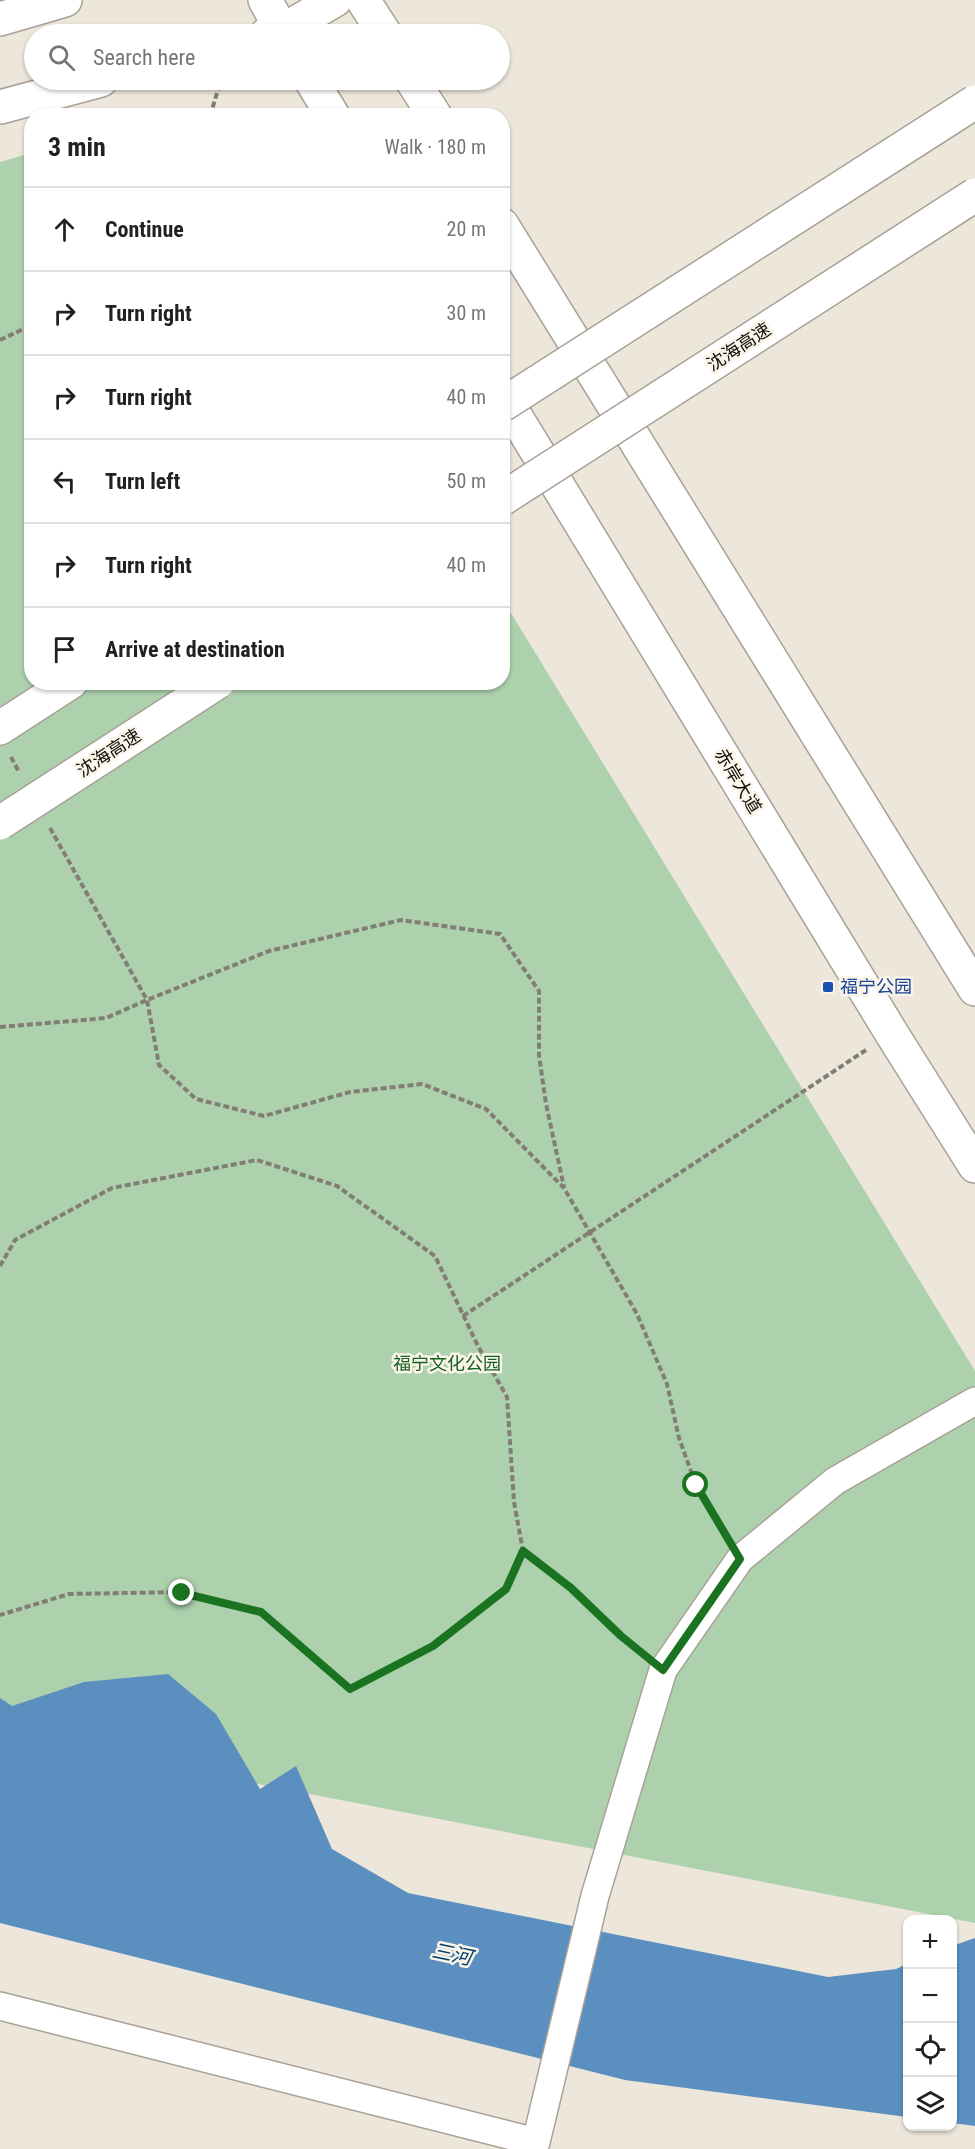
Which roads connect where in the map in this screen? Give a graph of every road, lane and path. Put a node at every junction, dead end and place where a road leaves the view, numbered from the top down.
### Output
1 (65, 0) edge
2 (265, 0) edge
3 (335, 0) edge
4 (363, 0) edge
5 (0, 19) edge
6 (274, 24) edge
7 (294, 24) edge
8 (379, 24) edge
9 (64, 90) edge
10 (218, 90) edge
11 (317, 90) edge
12 (418, 90) edge
13 (975, 102) edge
14 (0, 107) edge
15 (212, 108) edge
16 (328, 108) edge
17 (430, 108) edge
18 (975, 195) edge
19 (510, 238) edge
20 (24, 329) edge
21 (0, 340) edge
22 (510, 400) edge
23 (510, 407) edge
24 (510, 494) edge
25 (60, 690) edge
26 (206, 690) edge
27 (3, 738) edge
28 (24, 780) dead end
29 (47, 822) dead end
30 (0, 823) edge
31 (975, 989) edge
32 (147, 1000) junction
33 (0, 1027) edge
34 (892, 1034) junction
35 (975, 1166) edge
36 (564, 1188) junction
37 (589, 1232) junction
38 (0, 1266) edge
39 (463, 1316) junction
40 (975, 1401) edge
41 (523, 1551) junction
42 (740, 1559) junction
43 (0, 1615) edge
44 (663, 1670) junction
45 (0, 2006) edge

1 - 5 main road
2 - 6 main road
3 - 7 main road
4 - 8 main road
9 - 14 main road
10 - 15 path
11 - 16 main road
12 - 17 main road
13 - 22 main road, bridge
18 - 24 main road, 沈海高速, bridge
19 - 31 main road
20 - 21 path
23 - 34 main road, 赤岸大道
25 - 27 main road
26 - 30 main road, 沈海高速, bridge
27 - 28 path
29 - 32 path
32 - 33 path
32 - 36 path
32 - 36 path
34 - 35 main road, 赤岸大道
34 - 37 path
36 - 37 path
37 - 39 path
37 - 42 path
38 - 39 path
39 - 41 path
40 - 42 street
41 - 43 path
41 - 44 path
42 - 44 street
44 - 45 street

